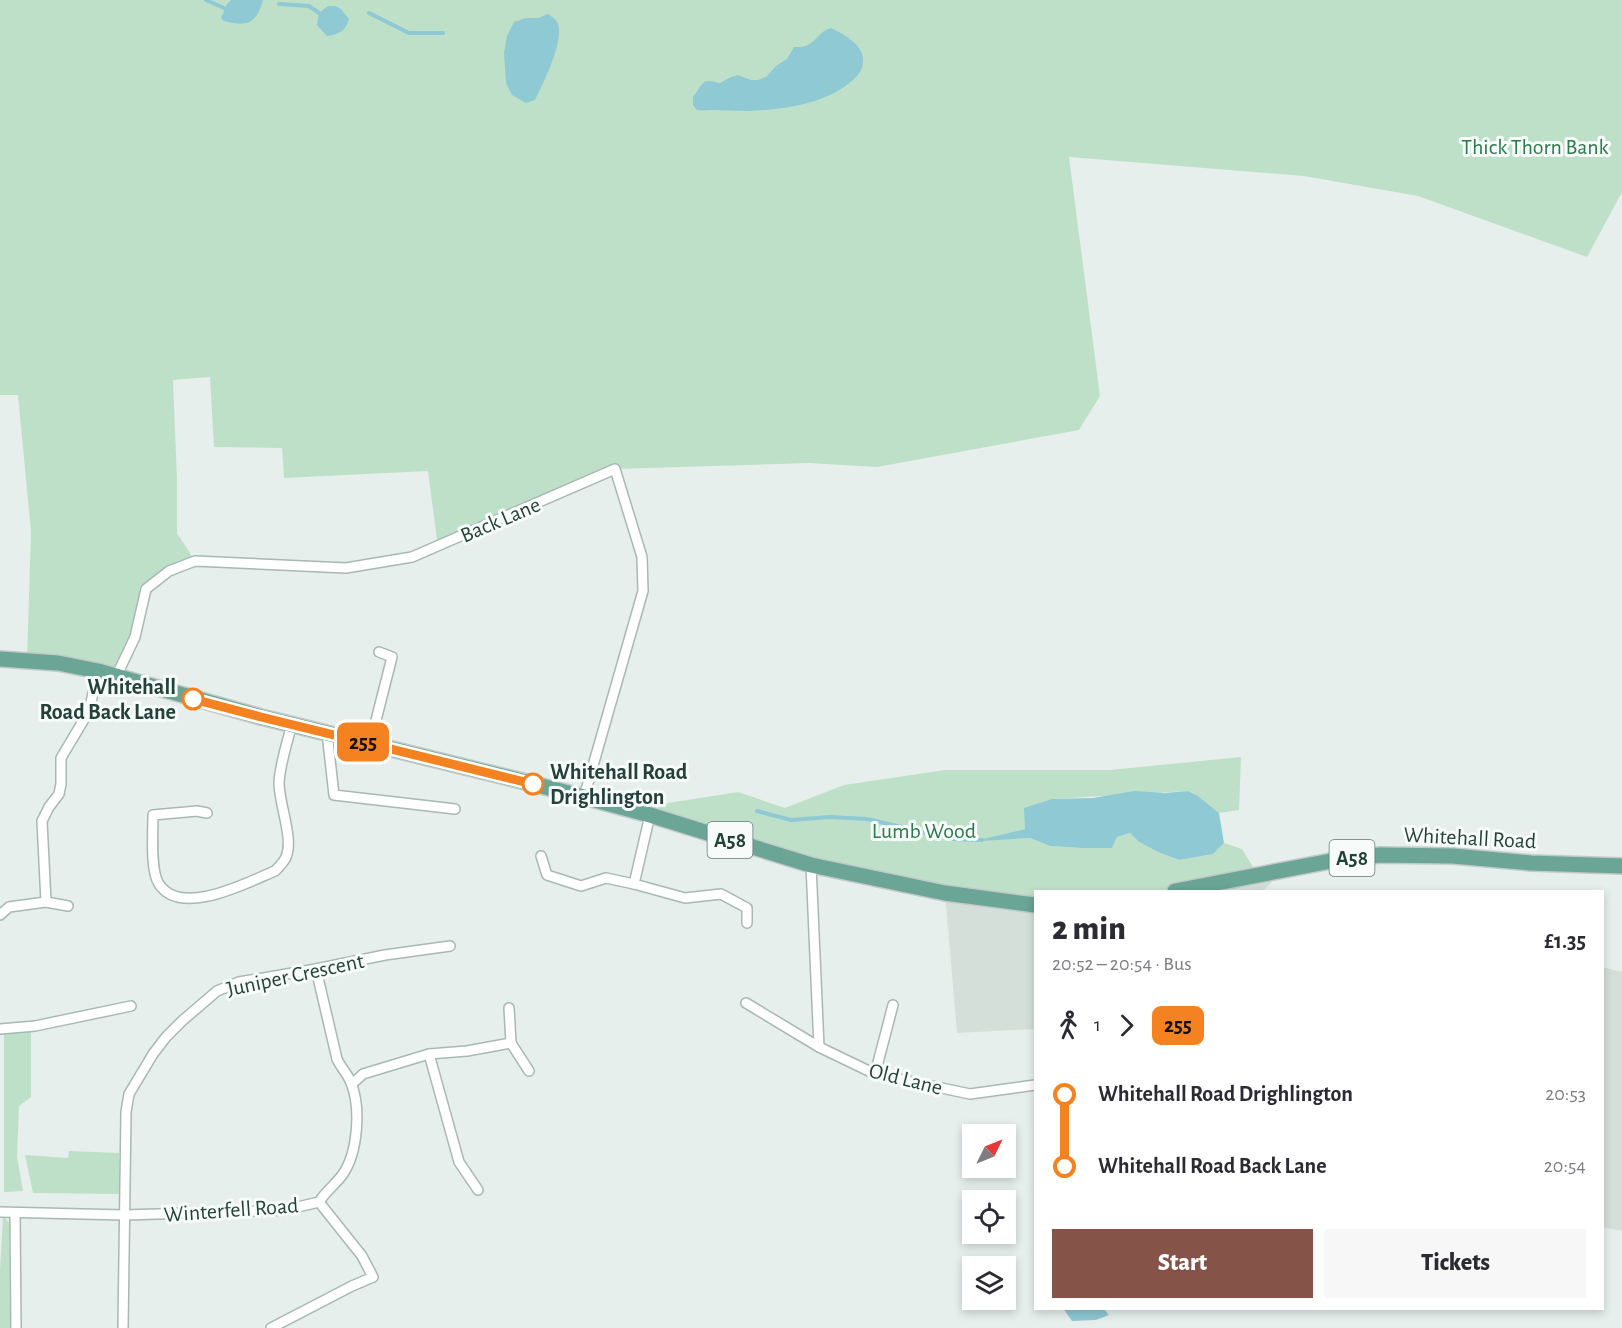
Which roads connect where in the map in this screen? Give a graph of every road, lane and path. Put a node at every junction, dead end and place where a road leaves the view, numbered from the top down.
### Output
1 (379, 652) dead end
2 (392, 657) junction
3 (0, 659) edge
4 (403, 660) dead end
5 (98, 672) junction
6 (116, 677) junction
7 (292, 724) junction
8 (327, 733) junction
9 (370, 744) junction
10 (584, 797) junction
11 (455, 808) dead end
12 (207, 813) dead end
13 (650, 815) junction
14 (541, 856) dead end
15 (811, 865) junction
16 (1622, 867) edge
17 (634, 884) junction
18 (1180, 890) edge
19 (46, 902) junction
20 (1034, 905) edge
21 (68, 906) dead end
22 (0, 915) edge
23 (747, 923) dead end
24 (450, 946) dead end
25 (316, 969) junction
26 (746, 1003) dead end
27 (893, 1005) dead end
28 (131, 1006) dead end
29 (509, 1008) dead end
30 (0, 1029) edge
31 (511, 1043) junction
32 (819, 1047) junction
33 (429, 1054) junction
34 (529, 1071) dead end
35 (875, 1074) junction
36 (352, 1083) junction
37 (1034, 1085) edge
38 (478, 1190) dead end
39 (319, 1202) junction
40 (0, 1212) edge
41 (15, 1213) junction
42 (124, 1215) junction
43 (16, 1328) edge
44 (123, 1328) edge
45 (271, 1328) edge

1 - 2 street
2 - 4 street
2 - 9 street
3 - 5 main road, A58
5 - 6 main road, A58
5 - 19 street
6 - 7 main road, A58
6 - 10 street, Back Lane
7 - 8 main road, A58
7 - 12 street
8 - 9 main road, A58
8 - 11 street
9 - 10 main road, A58
10 - 13 main road, A58
13 - 15 main road, A58
13 - 17 street
14 - 17 street
15 - 20 main road, A58
15 - 32 street
16 - 18 main road, Whitehall Road / A58
17 - 23 street
19 - 21 street
19 - 22 street
24 - 25 street, Juniper Crescent
25 - 36 street, Winterfell Road
25 - 42 street, Juniper Crescent
26 - 32 street, Old Lane
27 - 35 street
28 - 30 street
29 - 31 street
31 - 33 street
31 - 34 street
32 - 35 street, Old Lane
33 - 36 street
33 - 38 street
35 - 37 street, Old Lane
36 - 39 street, Winterfell Road
39 - 42 street, Winterfell Road
39 - 45 street
40 - 41 street, Winterfell Road
41 - 42 street, Winterfell Road
41 - 43 street
42 - 44 street, Juniper Crescent

